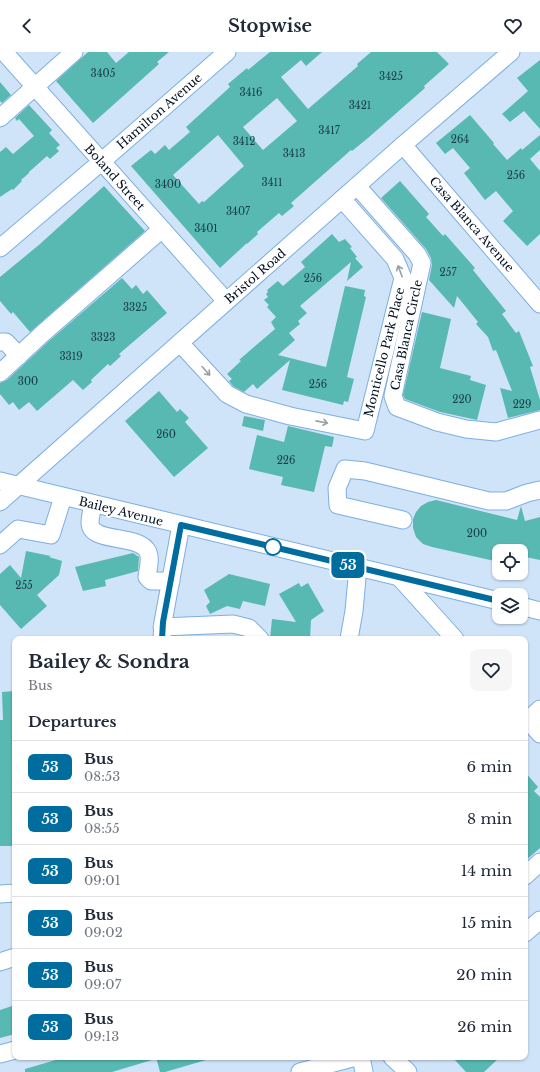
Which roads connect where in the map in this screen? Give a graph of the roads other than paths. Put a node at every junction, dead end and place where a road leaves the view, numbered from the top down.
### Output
1 (4, 52) edge
2 (74, 52) edge
3 (226, 52) edge
4 (511, 52) edge
5 (35, 87) junction
6 (0, 118) edge
7 (403, 145) junction
8 (101, 162) junction
9 (357, 186) junction
10 (342, 199) junction
11 (162, 229) junction
12 (0, 248) edge
13 (226, 301) junction
14 (540, 304) edge
15 (0, 342) edge
16 (180, 343) junction
17 (19, 356) junction
18 (0, 373) edge
19 (540, 420) edge
20 (0, 481) edge
21 (18, 486) junction
22 (540, 490) edge
23 (63, 497) junction
24 (0, 502) edge
25 (93, 504) junction
26 (403, 520) dead end
27 (181, 525) junction
28 (0, 544) edge
29 (358, 568) junction
30 (399, 577) junction
31 (171, 581) junction
32 (492, 599) edge
33 (528, 608) edge
34 (540, 611) edge
35 (162, 633) edge
36 (257, 636) edge
37 (350, 636) edge
38 (452, 636) edge
39 (531, 715) edge
40 (540, 734) edge
41 (540, 862) edge
42 (528, 873) edge
43 (12, 893) edge
44 (0, 894) edge
45 (540, 920) edge
46 (528, 930) edge
47 (12, 958) edge
48 (0, 962) edge
49 (12, 1051) edge
50 (0, 1054) edge
51 (362, 1060) edge
52 (395, 1060) edge
53 (327, 1061) edge
54 (300, 1072) edge
55 (364, 1072) edge
56 (408, 1072) edge

1 - 5 street, Boland Street
2 - 5 street
3 - 8 street, Hamilton Avenue
4 - 7 street, Bristol Road
5 - 6 street
5 - 8 street, Boland Street
7 - 9 street, Bristol Road
7 - 14 street, Casa Blanca Avenue
8 - 11 street, Boland Street
8 - 12 street, Hamilton Avenue
9 - 10 street, Bristol Road
9 - 19 street, Casa Blanca Circle
10 - 13 street, Bristol Road
16 -> 10 street, Monticello Park Place
11 - 13 street, Boland Street
11 - 17 street
13 - 16 street, Bristol Road
15 - 17 street
16 - 21 street, Bristol Road
17 - 18 street
20 - 21 street, Bailey Avenue
21 - 23 street, Bailey Avenue
21 - 24 street, Bristol Road
22 - 26 street
23 - 25 street, Bailey Avenue
23 - 28 street
25 - 27 street, Bailey Avenue
25 - 31 street
27 - 29 street, Bailey Avenue
27 - 31 street
29 - 30 street, Bailey Avenue
29 - 37 street
30 - 32 street, Bailey Avenue
30 - 38 street
31 - 35 street
33 - 34 street
35 - 36 street
39 - 40 street
41 - 42 street
43 - 44 street
45 - 46 street
47 - 48 street
49 - 50 street
51 - 55 street
52 - 56 street
53 - 54 street

